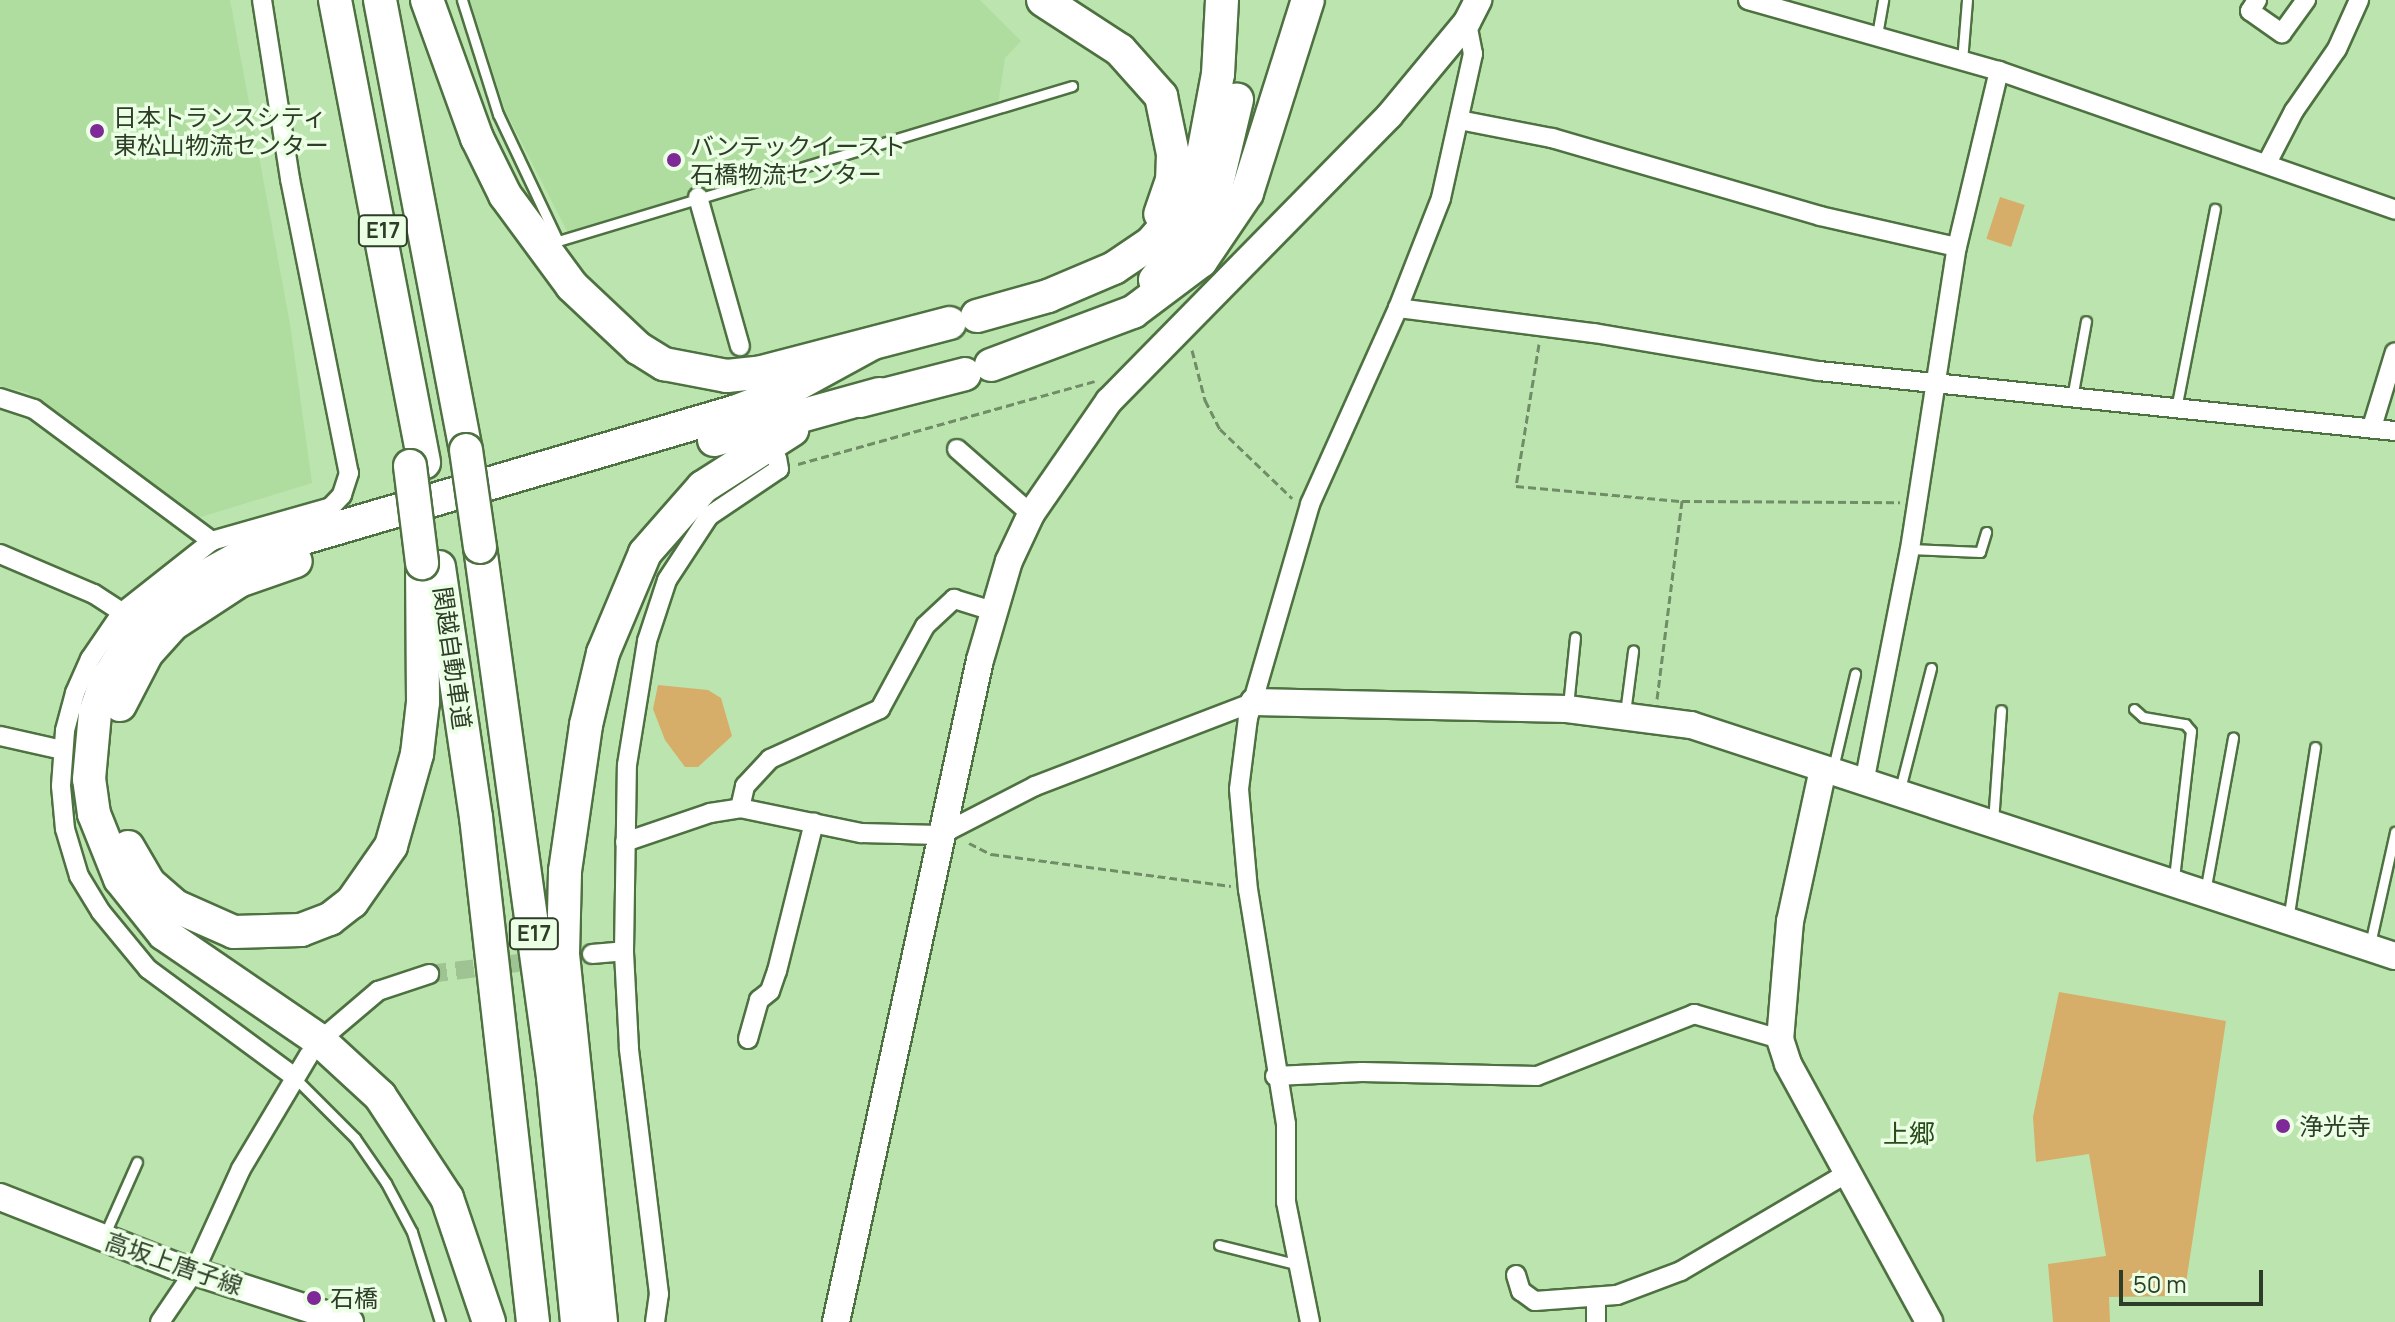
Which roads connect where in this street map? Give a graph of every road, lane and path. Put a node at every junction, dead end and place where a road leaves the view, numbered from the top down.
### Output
1 (262, 0) edge
2 (380, 0) edge
3 (427, 0) edge
4 (462, 0) edge
5 (1043, 0) edge
6 (1222, 0) edge
7 (1243, 0) edge
8 (1308, 0) edge
9 (1748, 0) edge
10 (1883, 0) edge
11 (1967, 0) edge
12 (2257, 0) edge
13 (2306, 0) edge
14 (2359, 0) edge
15 (336, 6) edge
16 (1473, 11) edge
17 (1877, 35) junction
18 (1962, 61) junction
19 (1999, 71) junction
20 (1072, 86) dead end
21 (1459, 120) junction
22 (2267, 163) junction
23 (698, 197) junction
24 (2215, 209) dead end
25 (2395, 210) edge
26 (1957, 247) junction
27 (1114, 268) junction
28 (1398, 308) junction
29 (2086, 321) dead end
30 (1542, 325) junction
31 (1186, 327) junction
32 (1094, 330) junction
33 (871, 344) junction
34 (740, 346) dead end
35 (2395, 352) edge
36 (1104, 378) dead end
37 (1935, 381) junction
38 (880, 394) junction
39 (0, 398) edge
40 (2072, 398) junction
41 (2176, 409) junction
42 (2372, 427) junction
43 (2395, 431) edge
44 (957, 449) dead end
45 (778, 463) joint
46 (1682, 501) junction
47 (1916, 502) junction
48 (1031, 514) junction
49 (1306, 514) junction
50 (1986, 532) dead end
51 (212, 541) junction
52 (1910, 549) junction
53 (0, 554) edge
54 (430, 561) junction
55 (993, 611) junction
56 (122, 612) junction
57 (1575, 637) dead end
58 (1633, 651) dead end
59 (1931, 668) dead end
60 (1855, 674) dead end
61 (1254, 702) junction
62 (1567, 709) junction
63 (2134, 709) dead end
64 (2001, 710) dead end
65 (1625, 713) junction
66 (1653, 718) junction
67 (0, 736) edge
68 (2233, 738) dead end
69 (2315, 747) dead end
70 (62, 750) junction
71 (1828, 770) junction
72 (1864, 783) junction
73 (1899, 794) junction
74 (740, 808) junction
75 (814, 823) junction
76 (1992, 824) junction
77 (950, 831) junction
78 (2395, 832) edge
79 (625, 842) junction
80 (2173, 883) junction
81 (1248, 890) junction
82 (2205, 893) junction
83 (2288, 920) junction
84 (2370, 947) junction
85 (624, 951) junction
86 (592, 954) tunnel mouth
87 (2395, 956) edge
88 (429, 974) tunnel mouth
89 (331, 1031) dead end
90 (748, 1039) dead end
91 (1780, 1039) junction
92 (309, 1055) dead end
93 (293, 1076) junction
94 (1275, 1076) junction
95 (137, 1162) dead end
96 (1849, 1172) junction
97 (0, 1197) edge
98 (103, 1239) junction
99 (1219, 1245) dead end
100 (1295, 1264) junction
101 (194, 1272) junction
102 (1516, 1275) dead end
103 (1596, 1297) junction
104 (339, 1320) edge
105 (160, 1322) edge
106 (440, 1322) edge
107 (489, 1322) edge
108 (533, 1322) edge
109 (577, 1322) edge
110 (601, 1322) edge
111 (655, 1322) edge
112 (836, 1322) edge
113 (1310, 1322) edge
114 (1596, 1322) edge
115 (1929, 1322) edge

1 - 51 street
2 - 109 highway, 関越自動車道 / E17, bridge
3 - 33 highway
4 - 23 lane
5 - 27 highway
6 - 27 highway
7 - 32 highway
8 - 32 highway
9 - 17 street
10 - 17 lane
11 - 18 lane
12 - 13 street
14 - 22 street
15 - 54 highway, 関越自動車道 / E17
16 - 21 street
16 - 31 street
17 - 18 street
18 - 19 street
19 - 22 street
19 - 26 street
20 - 23 lane
21 - 26 street
21 - 28 street
22 - 25 street
23 - 34 street
24 - 41 lane
26 - 37 street
27 - 33 highway
28 - 30 street
28 - 49 street
29 - 40 lane
30 - 37 street
30 - 46 path
31 - 48 street
31 - 49 path
32 - 38 highway
33 - 107 highway
35 - 42 street
36 - 45 path
37 - 40 street
37 - 47 street
38 - 54 highway
38 - 110 highway
39 - 51 street
40 - 41 street
41 - 42 street
42 - 43 street
44 - 48 street
45 - 79 street
46 - 47 path
46 - 66 path
47 - 52 street
48 - 55 street
49 - 61 street
50 - 52 lane
51 - 56 street
52 - 72 street
53 - 56 street
54 - 108 highway, 関越自動車道 / E17
55 - 74 street
55 - 77 street
56 - 70 street
57 - 62 lane
58 - 65 lane
59 - 73 lane
60 - 71 lane
61 - 62 street
61 - 77 street
61 - 81 street
62 - 65 street
63 - 80 lane
64 - 76 lane
65 - 66 street
66 - 71 street
67 - 70 street
68 - 82 lane
69 - 83 lane
70 - 93 street
71 - 72 street
71 - 91 street
72 - 73 street
73 - 76 street
74 - 75 street
74 - 79 street
75 - 77 street
75 - 90 street
76 - 80 street
77 - 81 path
77 - 112 street
78 - 84 lane
79 - 85 street
80 - 82 street
81 - 94 street
82 - 83 street
83 - 84 street
84 - 87 street
85 - 86 street
85 - 111 street
88 - 89 street
91 - 94 street
91 - 96 street
92 - 93 street
93 - 101 street
93 - 106 lane
94 - 100 street
95 - 98 lane
96 - 103 street
96 - 115 street
97 - 98 street, 高坂上唐子線
98 - 101 street, 高坂上唐子線
99 - 100 lane
100 - 113 street
101 - 104 street, 高坂上唐子線
101 - 105 street
102 - 103 street
103 - 114 street

